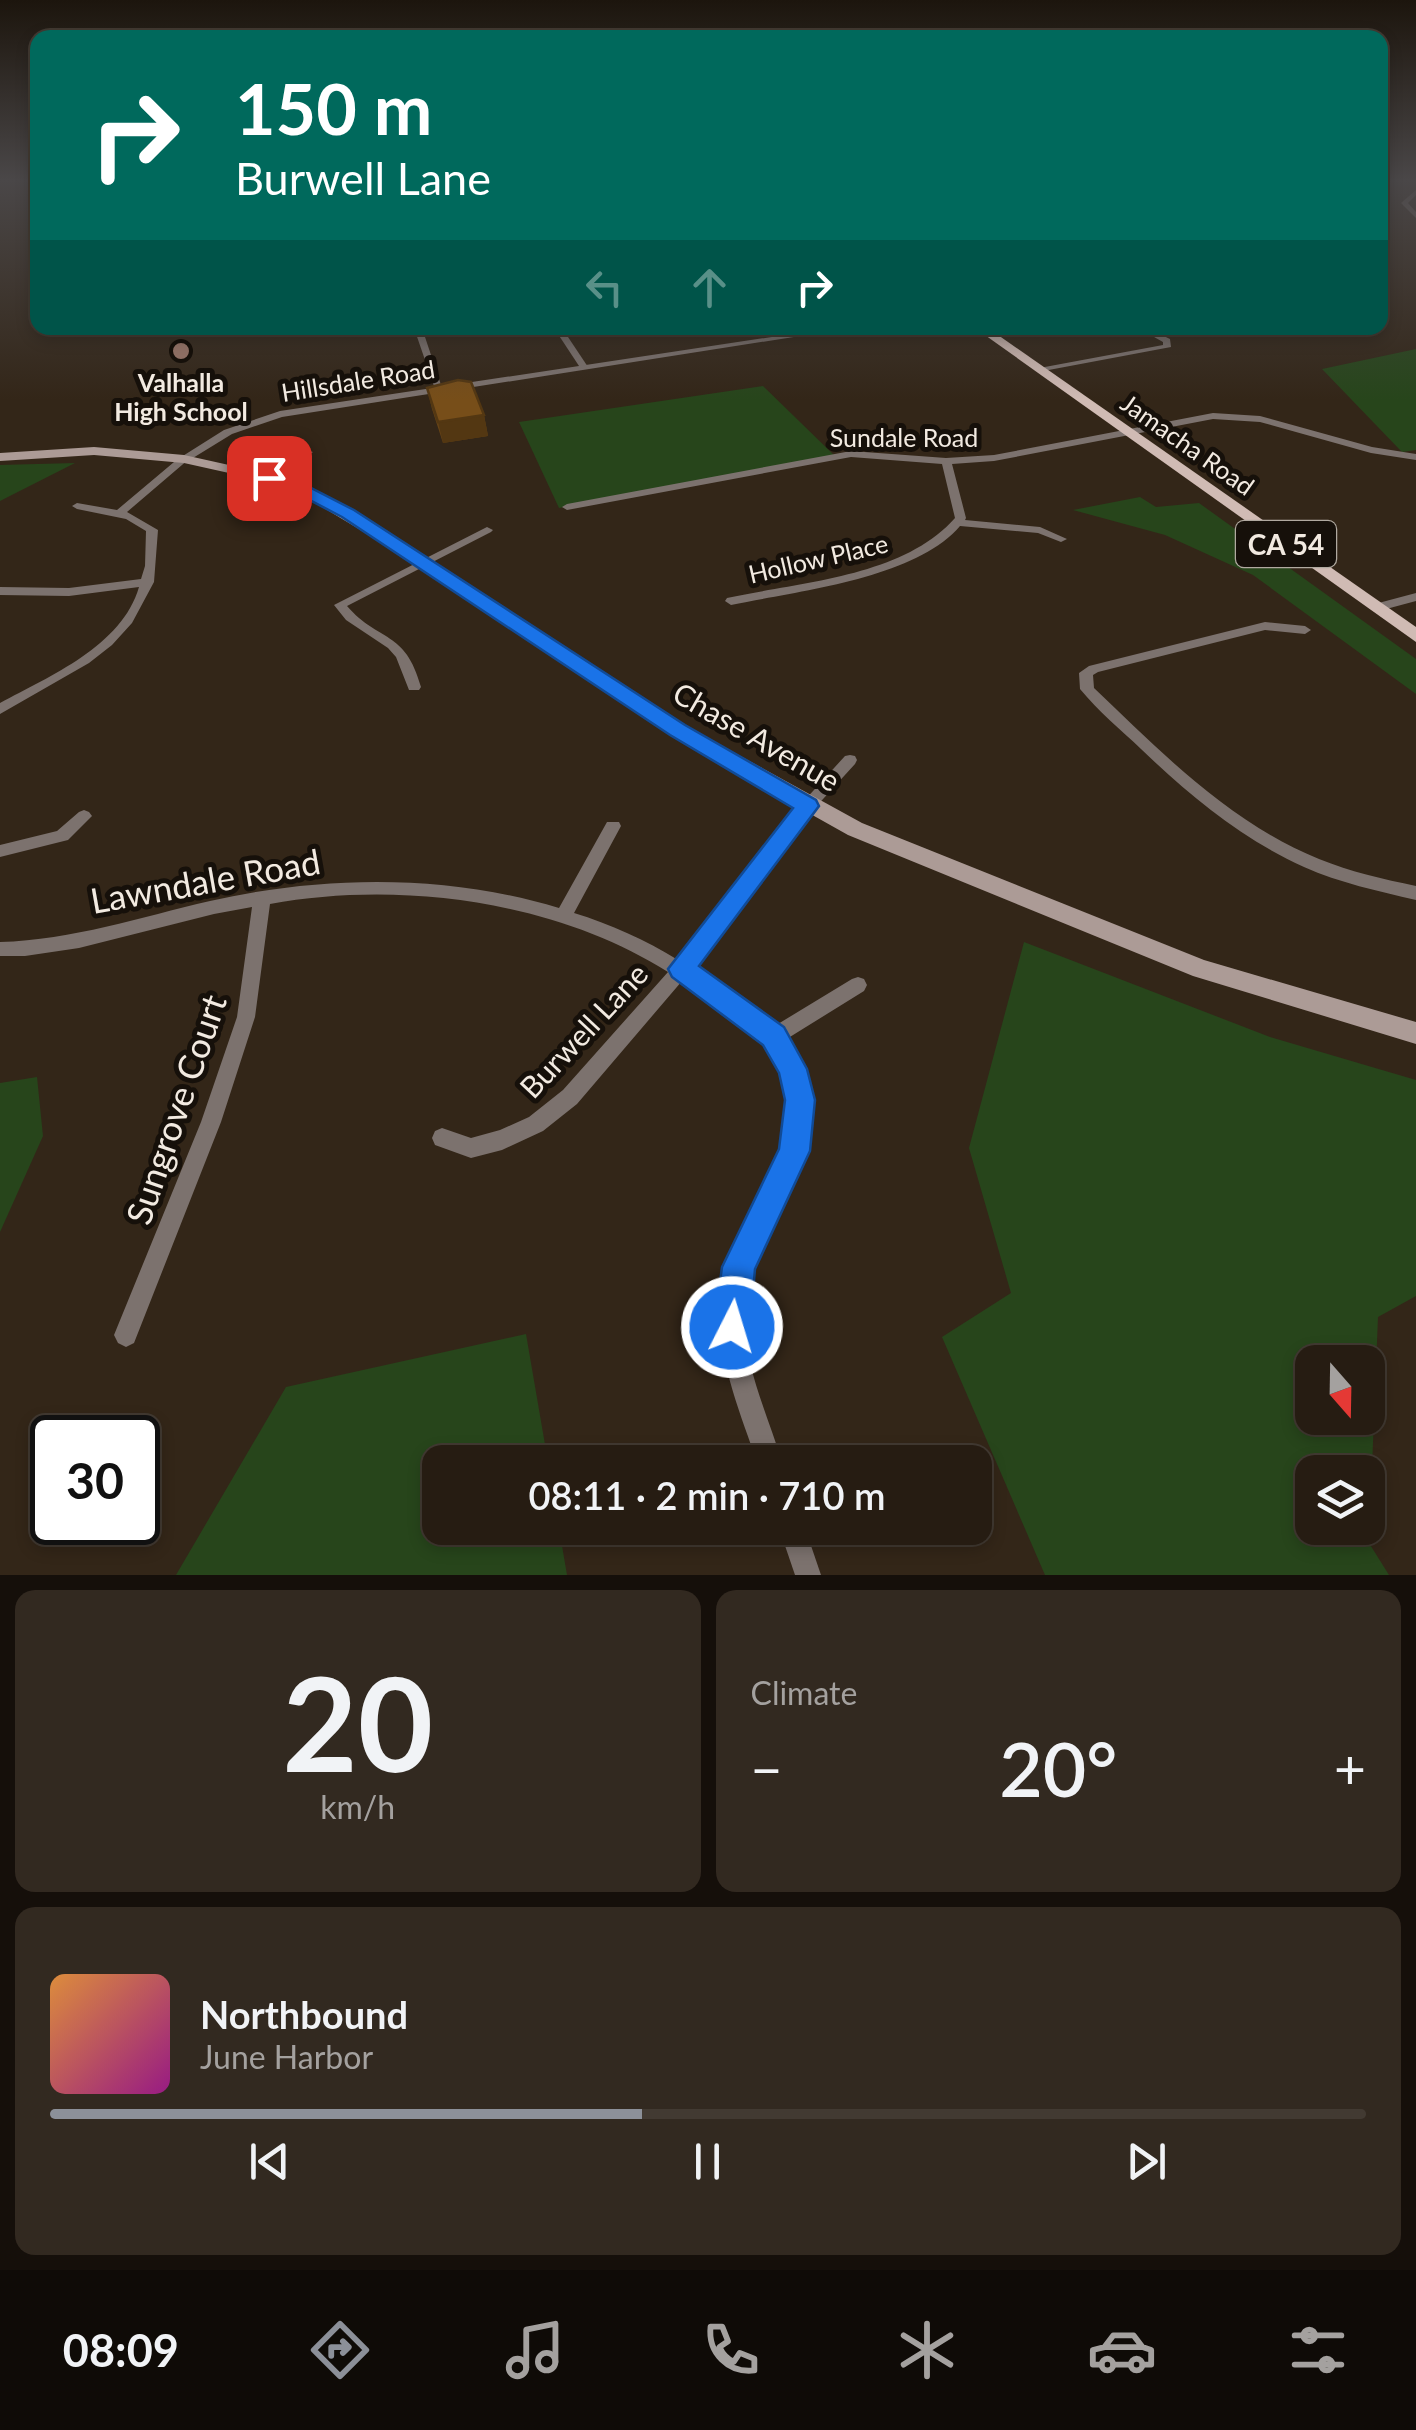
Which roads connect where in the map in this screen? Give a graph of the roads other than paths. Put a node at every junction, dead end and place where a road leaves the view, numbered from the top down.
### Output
1 (421, 335) edge
2 (563, 335) edge
3 (768, 335) edge
4 (990, 335) edge
5 (1154, 335) edge
6 (584, 368) junction
7 (1038, 369) junction
8 (440, 389) junction
9 (1129, 432) junction
10 (308, 452) dead end
11 (0, 457) edge
12 (1416, 458) edge
13 (184, 460) junction
14 (946, 461) junction
15 (269, 478) junction
16 (76, 506) dead end
17 (567, 507) dead end
18 (120, 513) junction
19 (959, 523) junction
20 (487, 530) dead end
21 (1062, 539) dead end
22 (422, 561) junction
23 (148, 582) junction
24 (0, 591) edge
25 (1416, 597) edge
26 (732, 601) dead end
27 (1375, 608) junction
28 (1305, 630) dead end
29 (1416, 636) edge
30 (414, 687) dead end
31 (0, 708) edge
32 (850, 760) dead end
33 (808, 806) junction
34 (84, 816) dead end
35 (614, 826) dead end
36 (0, 851) edge
37 (1416, 893) edge
38 (262, 898) junction
39 (566, 914) junction
40 (0, 949) edge
41 (682, 969) junction
42 (858, 985) dead end
43 (1416, 1033) edge
44 (774, 1036) junction
45 (442, 1138) dead end
46 (126, 1335) dead end
47 (765, 1445) edge
48 (798, 1545) edge
49 (808, 1575) edge

1 - 8 street
2 - 6 street
3 - 6 street, Hillsdale Road
4 - 7 main road, Jamacha Road / CA 54
5 - 7 street
6 - 8 street, Hillsdale Road
7 - 9 main road, Jamacha Road / CA 54
8 - 13 street, Hillsdale Road
9 - 12 street, Sundale Road
9 - 14 street, Sundale Road
9 - 27 main road, Jamacha Road / CA 54
10 - 15 street
11 - 13 main road, Chase Avenue
13 - 15 main road, Chase Avenue
13 - 18 street
14 - 17 street, Sundale Road
14 - 19 street
15 - 22 main road, Chase Avenue
16 - 18 street
18 - 23 street
19 - 21 street
19 - 26 street, Hollow Place
20 - 22 street
22 - 30 street
22 - 33 main road, Chase Avenue
23 - 24 street
23 - 31 street
25 - 27 street
27 - 29 main road, Jamacha Road / CA 54
28 - 37 street
32 - 33 street, Burwell Lane
33 - 41 street, Burwell Lane
33 - 43 main road, Chase Avenue
34 - 36 street
35 - 39 street
38 - 39 street, Lawndale Road
38 - 40 street, Lawndale Road
38 - 46 street, Sungrove Court
39 - 41 street, Lawndale Road
41 - 44 street, Lawndale Road
41 - 45 street, Burwell Lane
42 - 44 street
44 - 47 street, Lawndale Road
48 - 49 street

